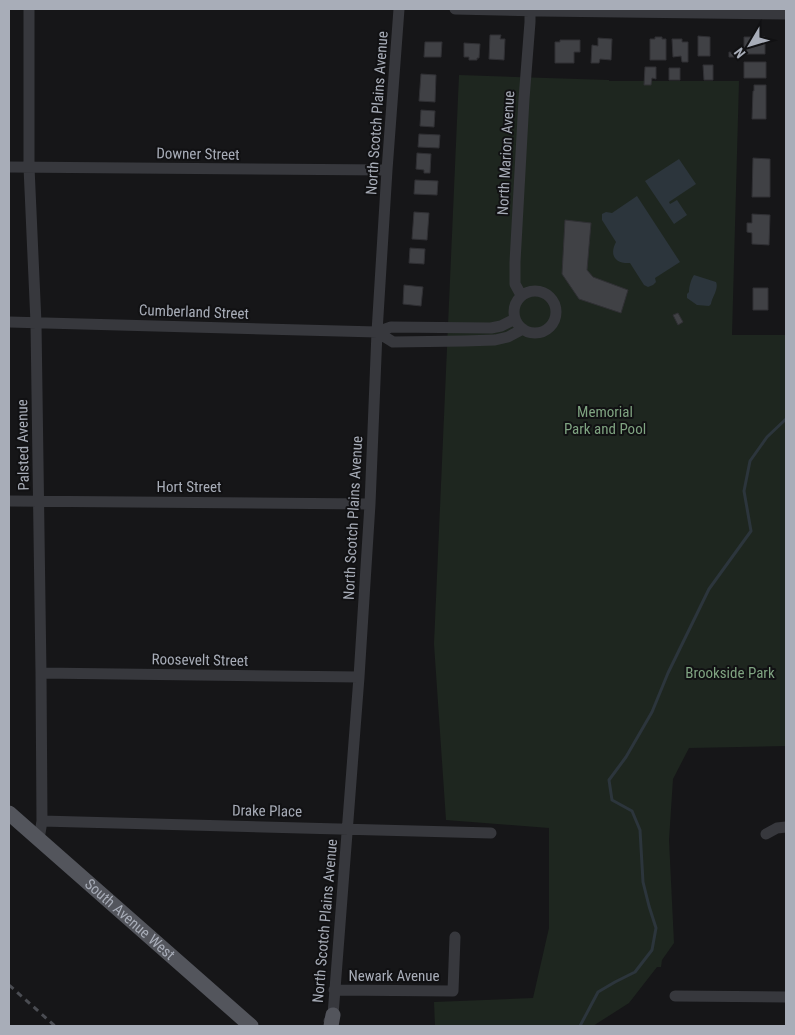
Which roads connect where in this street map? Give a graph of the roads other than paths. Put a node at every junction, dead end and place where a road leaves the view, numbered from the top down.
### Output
1 (29, 9) edge
2 (399, 9) edge
3 (455, 9) edge
4 (530, 10) edge
5 (786, 14) edge
6 (9, 167) edge
7 (29, 167) junction
8 (387, 170) junction
9 (521, 296) junction
10 (515, 319) junction
11 (9, 322) edge
12 (36, 322) junction
13 (523, 329) junction
14 (378, 332) junction
15 (9, 501) edge
16 (39, 501) junction
17 (370, 504) junction
18 (42, 673) junction
19 (359, 677) junction
20 (9, 813) edge
21 (42, 820) junction
22 (786, 827) edge
23 (348, 828) junction
24 (492, 833) dead end
25 (766, 834) dead end
26 (39, 839) junction
27 (455, 937) dead end
28 (334, 990) junction
29 (675, 996) dead end
30 (786, 997) edge
31 (330, 1022) edge
32 (251, 1026) edge

1 - 7 street, Palsted Avenue
2 - 8 street, North Scotch Plains Avenue
3 - 4 street
4 - 5 street
4 - 9 street, North Marion Avenue
6 - 7 street, Downer Street
7 - 8 street, Downer Street
7 - 12 street, Palsted Avenue
8 - 14 street, North Scotch Plains Avenue
9 - 10 street
9 - 13 street
10 - 13 street
10 - 14 street, Cumberland Street
11 - 12 street, Cumberland Street
12 - 14 street, Cumberland Street
12 - 16 street, Palsted Avenue
13 - 14 street, Cumberland Street
14 - 17 street, North Scotch Plains Avenue
15 - 16 street, Hort Street
16 - 17 street, Hort Street
16 - 18 street, Palsted Avenue
17 - 19 street, North Scotch Plains Avenue
18 - 19 street, Roosevelt Street
18 - 21 street, Palsted Avenue
19 - 23 street, North Scotch Plains Avenue
20 - 26 main road, South Avenue West
21 - 23 street, Drake Place
21 - 26 street, Palsted Avenue
22 - 25 street
23 - 24 street, Drake Place
23 - 28 street, North Scotch Plains Avenue
26 - 32 main road, South Avenue West
27 - 28 street, Newark Avenue
28 - 31 street, North Scotch Plains Avenue
29 - 30 street

